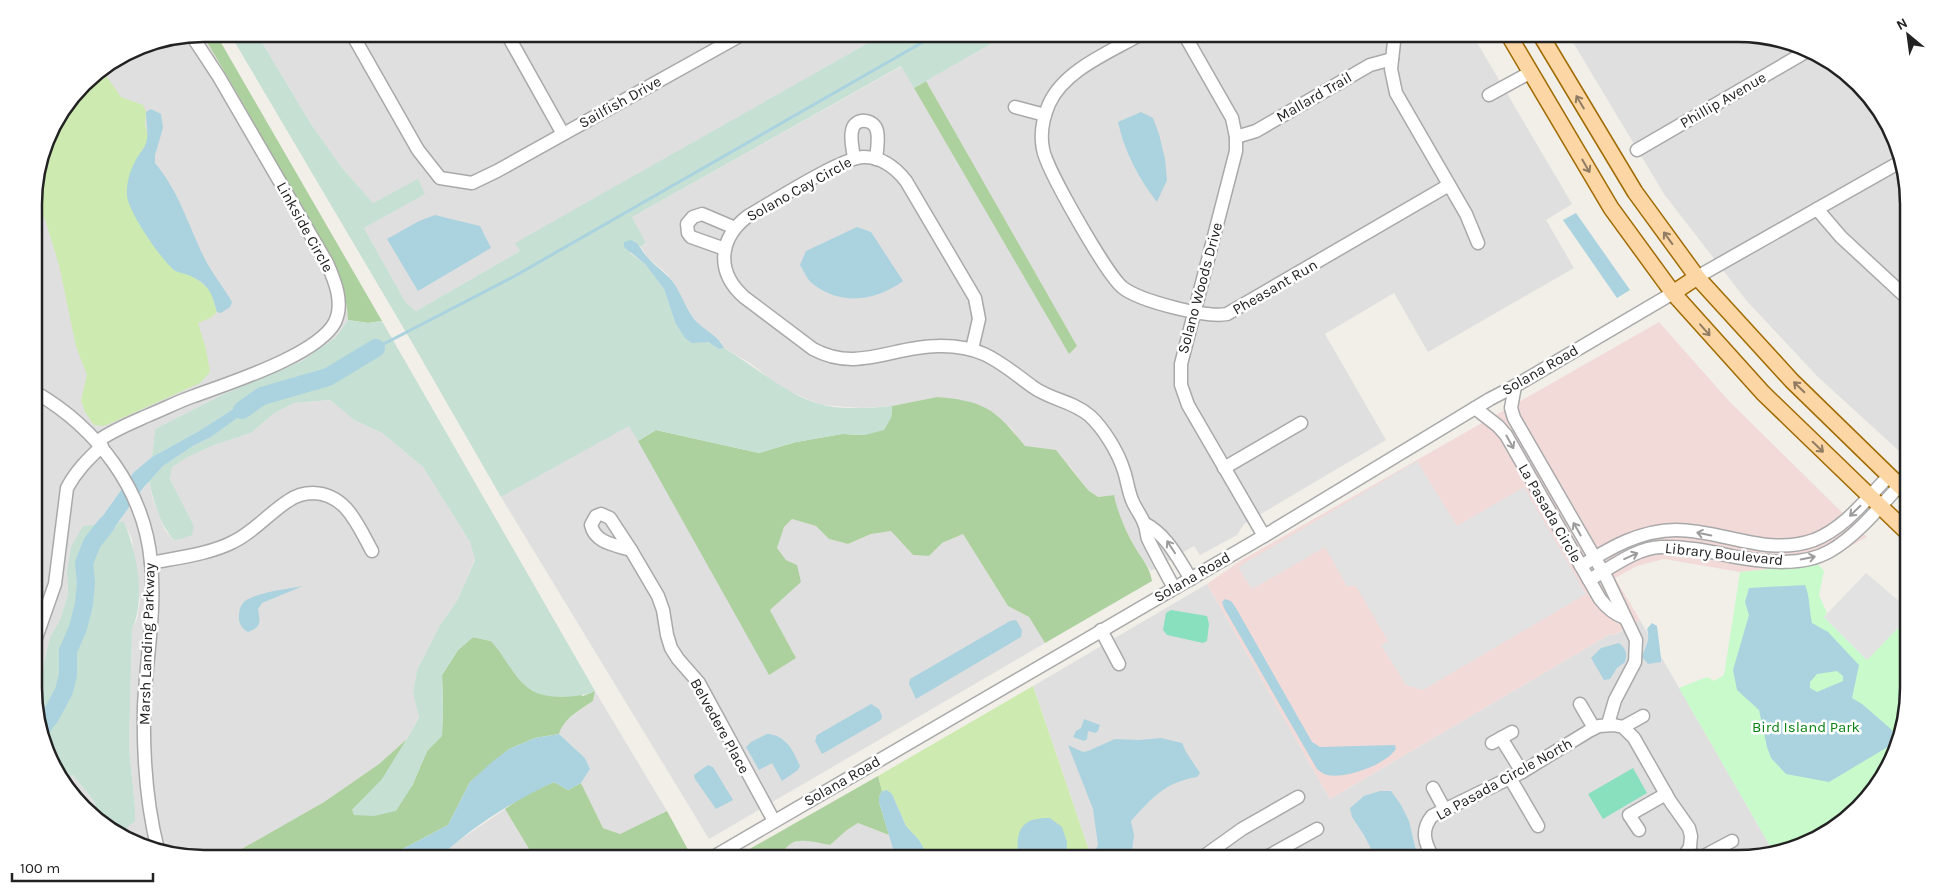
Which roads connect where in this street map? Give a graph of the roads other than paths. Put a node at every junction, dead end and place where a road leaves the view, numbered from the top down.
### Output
1 (1127, 42) edge
2 (1189, 42) edge
3 (1393, 42) edge
4 (1513, 42) edge
5 (1545, 42) edge
6 (197, 43) edge
7 (357, 43) edge
8 (512, 43) edge
9 (727, 43) edge
10 (1801, 55) edge
11 (1392, 59) junction
12 (1531, 72) junction
13 (1489, 96) dead end
14 (1015, 108) dead end
15 (1045, 115) junction
16 (563, 134) junction
17 (1236, 137) junction
18 (1637, 150) dead end
19 (854, 158) junction
20 (876, 159) junction
21 (1895, 165) edge
22 (1449, 185) junction
23 (1817, 209) junction
24 (735, 228) junction
25 (1478, 243) dead end
26 (725, 249) junction
27 (1697, 278) junction
28 (1900, 292) edge
29 (1673, 293) junction
30 (1194, 312) junction
31 (972, 349) junction
32 (1515, 386) junction
33 (43, 396) edge
34 (1475, 408) junction
35 (1301, 423) dead end
36 (100, 444) junction
37 (1224, 468) junction
38 (1899, 486) edge
39 (1869, 496) junction
40 (1880, 508) junction
41 (1144, 523) junction
42 (1900, 526) edge
43 (1264, 536) junction
44 (1739, 541) junction
45 (631, 550) dead end
46 (372, 551) dead end
47 (1736, 557) junction
48 (1594, 558) junction
49 (151, 563) junction
50 (1581, 566) junction
51 (1602, 572) junction
52 (1191, 579) junction
53 (1589, 580) junction
54 (1174, 588) junction
55 (1625, 618) junction
56 (42, 621) edge
57 (1101, 630) junction
58 (1119, 664) dead end
59 (1580, 704) dead end
60 (1644, 716) dead end
61 (1608, 724) junction
62 (1623, 727) junction
63 (1594, 728) junction
64 (1502, 737) dead end
65 (1516, 775) junction
66 (1433, 788) dead end
67 (1666, 794) junction
68 (1298, 797) dead end
69 (1445, 810) junction
70 (774, 821) junction
71 (1538, 826) dead end
72 (1317, 829) dead end
73 (1639, 830) dead end
74 (1732, 841) dead end
75 (157, 843) edge
76 (725, 850) edge
77 (1213, 850) edge
78 (1279, 850) edge
79 (1428, 850) edge
80 (1687, 850) edge
81 (1715, 850) edge

1 - 15 street, Pheasant Run
2 - 17 street, Solano Woods Drive
3 - 11 street
4 - 12 main road
27 -> 5 main road
6 - 36 street, Linkside Circle
7 - 16 street, Sailfish Drive
8 - 16 street
9 - 16 street, Sailfish Drive
10 - 18 street, Phillip Avenue
11 - 17 street, Mallard Trail
11 - 22 street
12 - 13 street
12 -> 29 main road
14 - 15 street
15 - 30 street, Pheasant Run
17 - 30 street, Solano Woods Drive
19 - 20 street, Solano Cay Circle
19 - 20 street
19 - 24 street, Solano Cay Circle
20 - 31 street, Solano Cay Circle
21 - 23 street
22 - 25 street
22 - 30 street, Pheasant Run
23 - 27 street
23 - 28 street
24 - 26 street, Solano Cay Circle
24 - 26 street
26 - 31 street
27 - 29 main road
38 -> 27 main road
29 - 32 street, Solana Road
29 -> 39 main road
30 - 37 street, Solano Woods Drive
31 - 41 street
32 - 34 street, Solana Road
48 -> 32 street, La Pasada Circle
33 - 36 street, Marsh Landing Parkway
34 - 43 street, Solana Road
34 -> 50 street, La Pasada Circle
35 - 37 street
36 - 49 street, Marsh Landing Parkway
36 - 56 street, Linkside Circle
37 - 43 street, Solano Woods Drive
38 - 39 street, Library Boulevard
38 - 40 street, Library Boulevard
39 - 40 main road
39 -> 44 street, Library Boulevard
40 - 42 main road
47 -> 40 street, Library Boulevard
52 -> 41 street
41 - 54 street
43 - 52 street, Solana Road
44 - 47 street
44 -> 48 street, Library Boulevard
45 - 70 street, Belvedere Place
46 - 49 street
51 -> 47 street, Library Boulevard
48 - 50 street, Library Boulevard
48 - 51 street, La Pasada Circle
49 - 75 street, Marsh Landing Parkway
50 - 53 street, La Pasada Circle
51 - 53 street, Library Boulevard
51 - 55 street, La Pasada Circle
52 - 54 street, Solana Road
53 - 55 street, La Pasada Circle
54 - 57 street, Solana Road
55 - 61 street, La Pasada Circle
57 - 58 street
57 - 70 street, Solana Road
59 - 63 street
60 - 62 street
61 - 62 street
61 - 63 street, La Pasada Circle North
62 - 67 street
63 - 65 street, La Pasada Circle North
64 - 65 street
65 - 69 street, La Pasada Circle North
65 - 71 street
66 - 69 street
67 - 73 street
67 - 80 street
68 - 77 street
69 - 79 street, La Pasada Circle North
70 - 76 street, Solana Road
72 - 78 street
74 - 81 street

